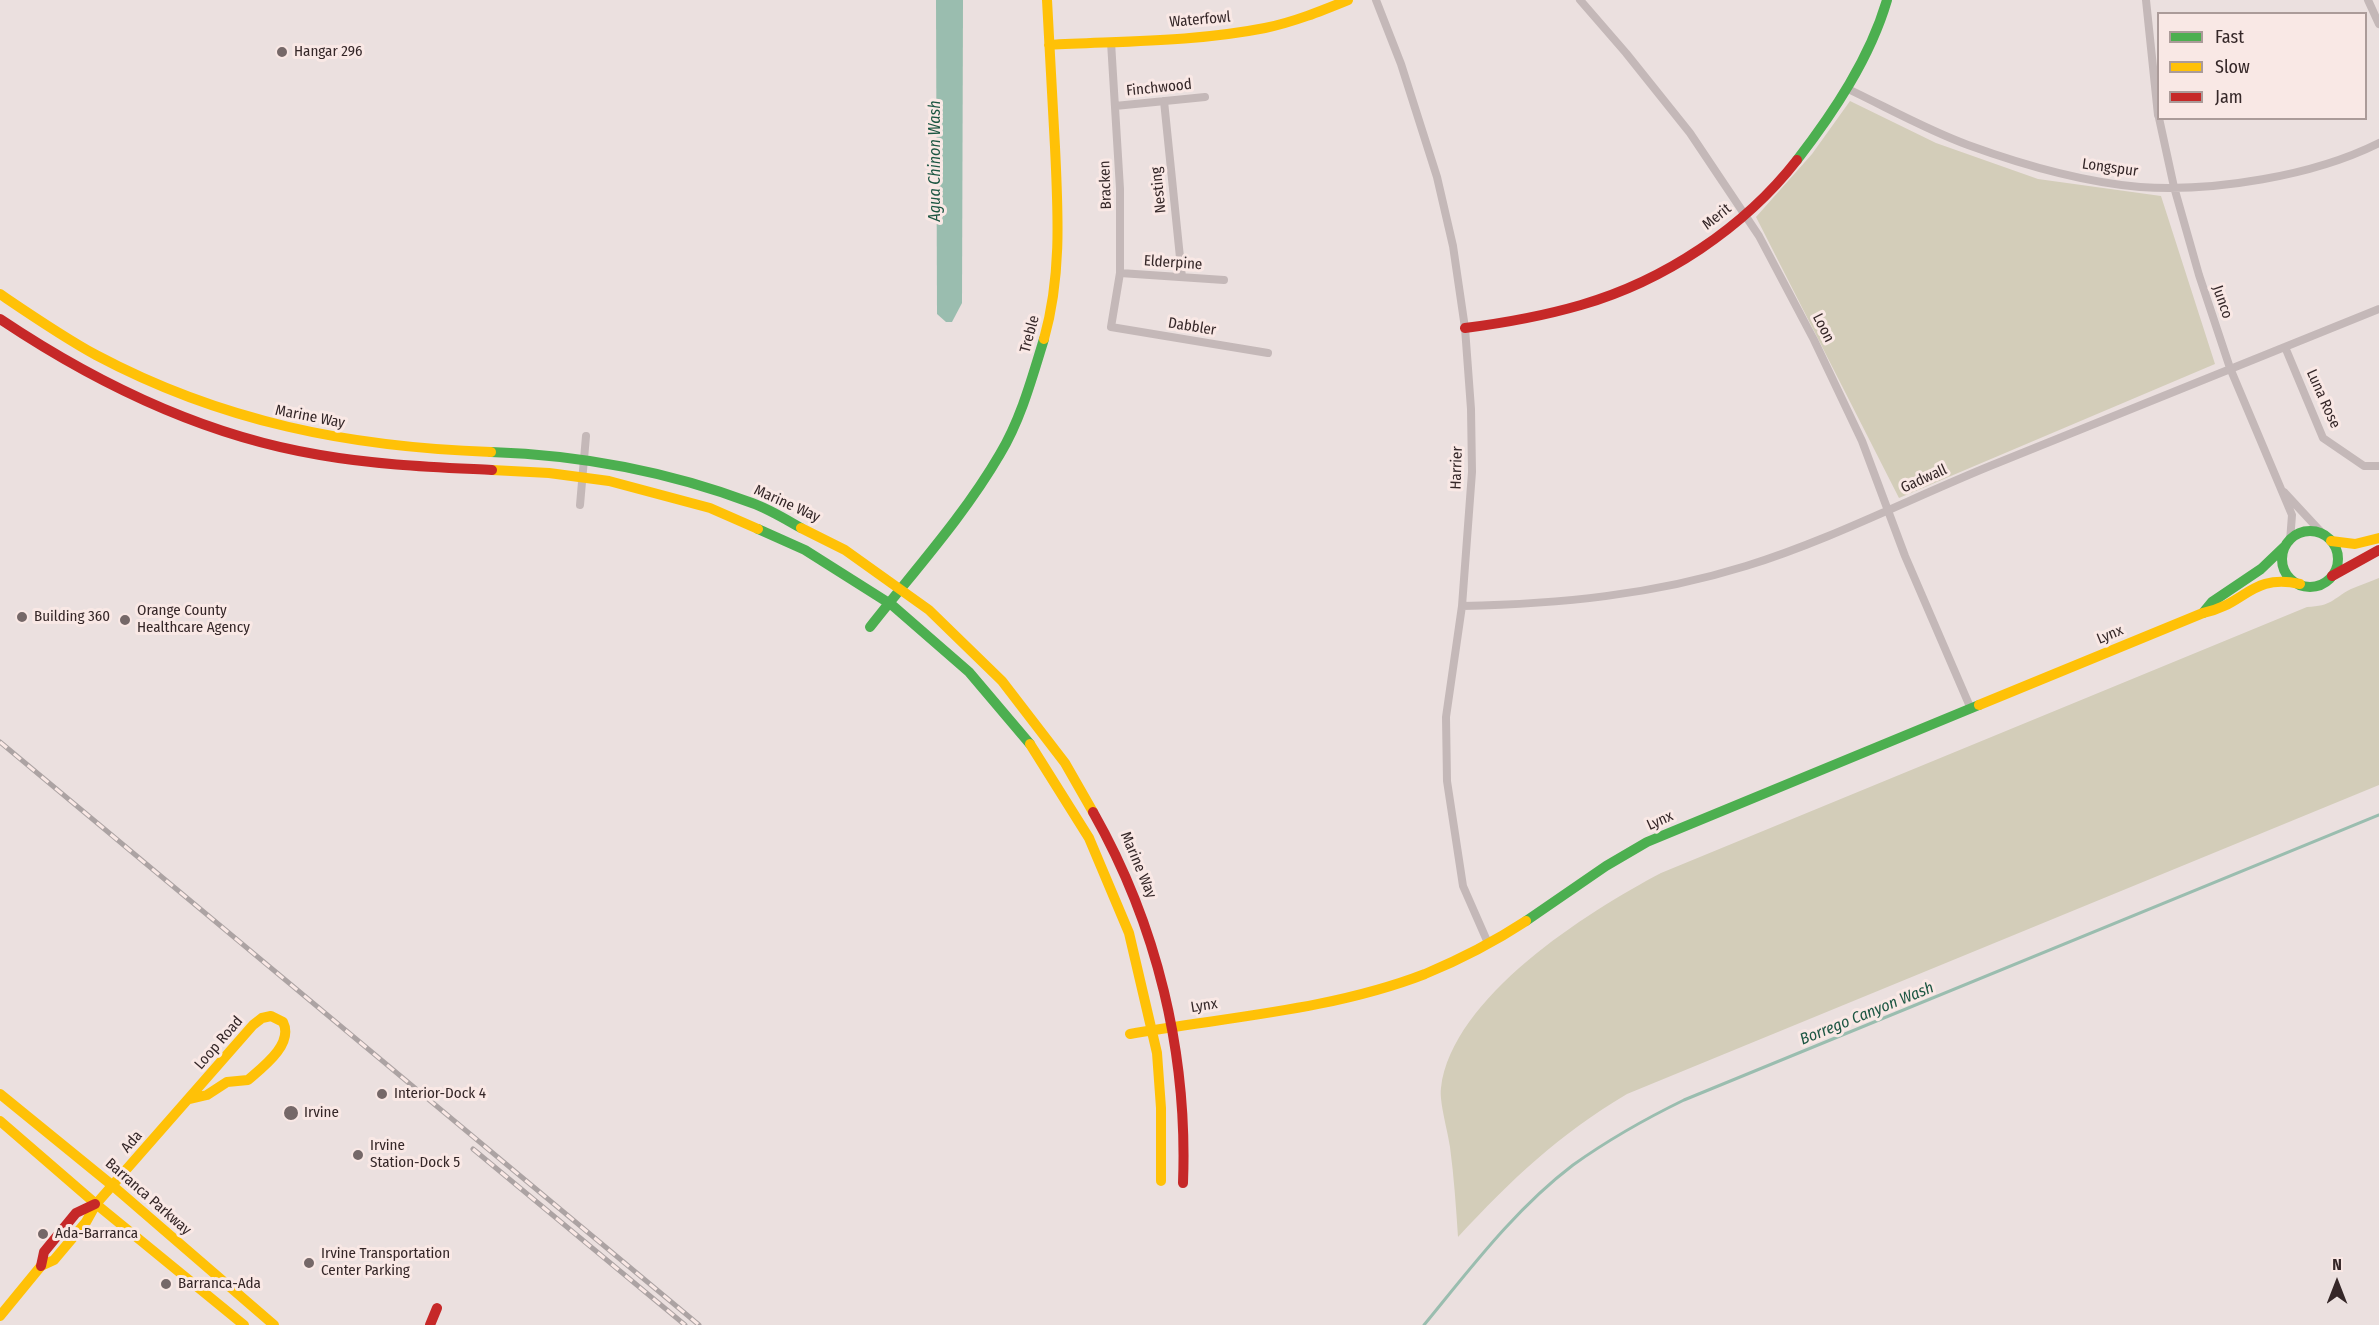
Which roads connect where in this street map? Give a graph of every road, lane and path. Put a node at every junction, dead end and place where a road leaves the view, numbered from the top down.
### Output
1 (1047, 0) edge
2 (1348, 0) edge
3 (1376, 0) edge
4 (1580, 0) edge
5 (1887, 0) edge
6 (2146, 0) edge
7 (2368, 0) edge
8 (2379, 24) edge
9 (1111, 42) junction
10 (1049, 45) junction
11 (1848, 89) junction
12 (1205, 97) dead end
13 (2157, 99) edge
14 (1164, 101) junction
15 (1115, 106) junction
16 (2160, 120) edge
17 (2379, 143) edge
18 (2174, 187) junction
19 (1744, 214) junction
20 (1120, 273) junction
21 (1182, 277) junction
22 (1224, 280) dead end
23 (0, 294) edge
24 (2379, 309) edge
25 (0, 319) edge
26 (1110, 327) joint
27 (1465, 328) junction
28 (2285, 347) junction
29 (1268, 353) dead end
30 (2230, 368) junction
31 (586, 436) dead end
32 (584, 458) junction
33 (2379, 466) edge
34 (582, 477) junction
35 (2280, 487) junction
36 (580, 505) dead end
37 (1888, 510) junction
38 (2322, 533) junction
39 (2379, 538) edge
40 (2331, 541) junction
41 (2287, 544) junction
42 (2379, 550) edge
43 (2332, 576) junction
44 (2300, 585) junction
45 (901, 587) junction
46 (889, 603) junction
47 (1462, 606) junction
48 (2204, 613) junction
49 (870, 627) dead end
50 (1971, 709) junction
51 (1488, 943) junction
52 (1173, 1026) junction
53 (1153, 1030) junction
54 (1130, 1034) dead end
55 (0, 1094) edge
56 (190, 1099) junction
57 (0, 1121) edge
58 (1161, 1181) dead end
59 (1183, 1183) dead end
60 (113, 1186) junction
61 (96, 1204) junction
62 (437, 1308) dead end
63 (0, 1316) edge
64 (244, 1325) edge
65 (274, 1325) edge
66 (429, 1325) edge

1 - 10 main road, Treble
2 - 9 main road, Waterfowl
3 - 27 street, Harrier
4 - 19 street, Loon
5 - 11 main road, Merit
6 - 13 street, Junco
7 - 8 street
9 - 10 main road, Waterfowl
9 - 15 street, Bracken
10 - 45 main road, Treble
11 - 18 street, Longspur
11 - 19 main road, Merit
12 - 14 street, Finchwood
14 - 15 street, Finchwood
14 - 21 street, Nesting
15 - 20 street, Bracken
16 - 18 street, Junco
17 - 18 street, Longspur
18 - 30 street, Junco
19 - 27 main road, Merit
19 - 37 street, Loon
20 - 21 street, Elderpine
20 - 26 street, Bracken
21 - 22 street, Elderpine
23 - 32 main road, Marine Way
24 - 28 street, Gadwall
25 - 34 main road
26 - 29 street, Dabbler
27 - 47 street, Harrier
28 - 30 street, Gadwall
28 - 33 street, Luna Rose
30 - 35 street, Junco
30 - 37 street, Gadwall
31 - 32 street
32 - 34 street
32 - 45 main road, Marine Way
34 - 36 street
34 - 46 main road
35 - 38 street, Junco
35 - 41 street, Junco
37 - 47 street, Gadwall
37 - 50 street, Loon
38 - 40 main road
38 - 41 main road
39 - 40 main road
40 - 43 main road
41 - 44 main road
41 - 48 main road, Lynx
42 - 43 main road
43 - 44 main road
44 - 48 main road, Lynx
45 - 46 main road, Treble
45 - 52 main road, Marine Way
46 - 49 main road, Treble
46 - 53 main road
47 - 51 street, Harrier
48 - 50 main road, Lynx
50 - 51 main road, Lynx
51 - 52 main road, Lynx
52 - 53 main road, Lynx
52 - 59 main road, Marine Way
53 - 54 main road, Lynx
53 - 58 main road
55 - 60 main road, Barranca Parkway
56 - 56 main road, Loop Road
56 - 60 main road, Ada
57 - 61 main road
60 - 61 main road, Ada
60 - 65 main road, Barranca Parkway
61 - 63 main road, Ada
61 - 64 main road
62 - 66 main road

